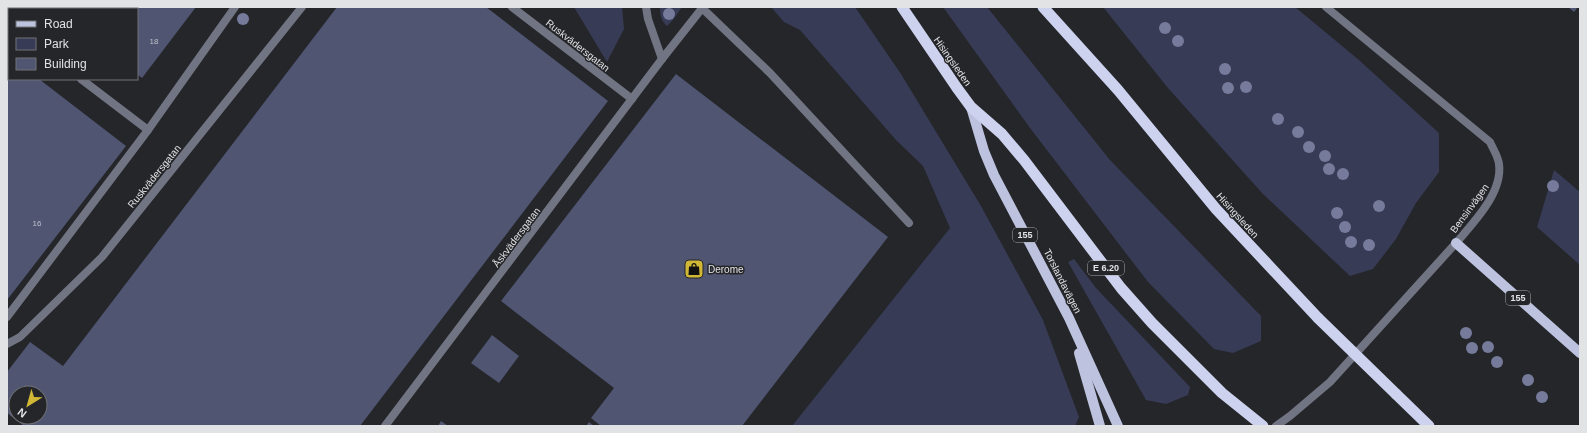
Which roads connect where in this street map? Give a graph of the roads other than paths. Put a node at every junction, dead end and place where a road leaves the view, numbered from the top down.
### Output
1 (235, 7) edge
2 (302, 7) edge
3 (512, 7) edge
4 (646, 7) edge
5 (902, 7) edge
6 (1043, 7) edge
7 (1326, 7) edge
8 (702, 8) edge
9 (662, 59) junction
10 (82, 80) edge
11 (632, 99) junction
12 (972, 107) junction
13 (148, 130) junction
14 (909, 223) dead end
15 (1456, 243) junction
16 (7, 317) edge
17 (1069, 318) junction
18 (7, 344) edge
19 (1580, 353) edge
20 (1098, 421) edge
21 (385, 426) edge
22 (1118, 426) edge
23 (1263, 426) edge
24 (1276, 426) edge
25 (1429, 426) edge

1 - 13 street
2 - 18 street, Ruskvädersgatan
3 - 11 street, Ruskvädersgatan
4 - 9 street
5 - 12 highway, Hisingsleden / E 6.20
6 - 25 highway, Hisingsleden, bridge
7 - 15 street, Bensinvägen
8 - 9 street, Åskvädersgatan
8 - 14 street
9 - 11 street, Åskvädersgatan
10 - 13 street
11 - 21 street, Åskvädersgatan
12 - 17 main road, Torslandavägen / 155
12 - 23 highway, Hisingsleden / E 6.20
13 - 16 street
15 - 19 main road, 155
15 - 24 street, Bensinvägen
17 - 20 main road
17 - 22 main road, Torslandavägen / 155

